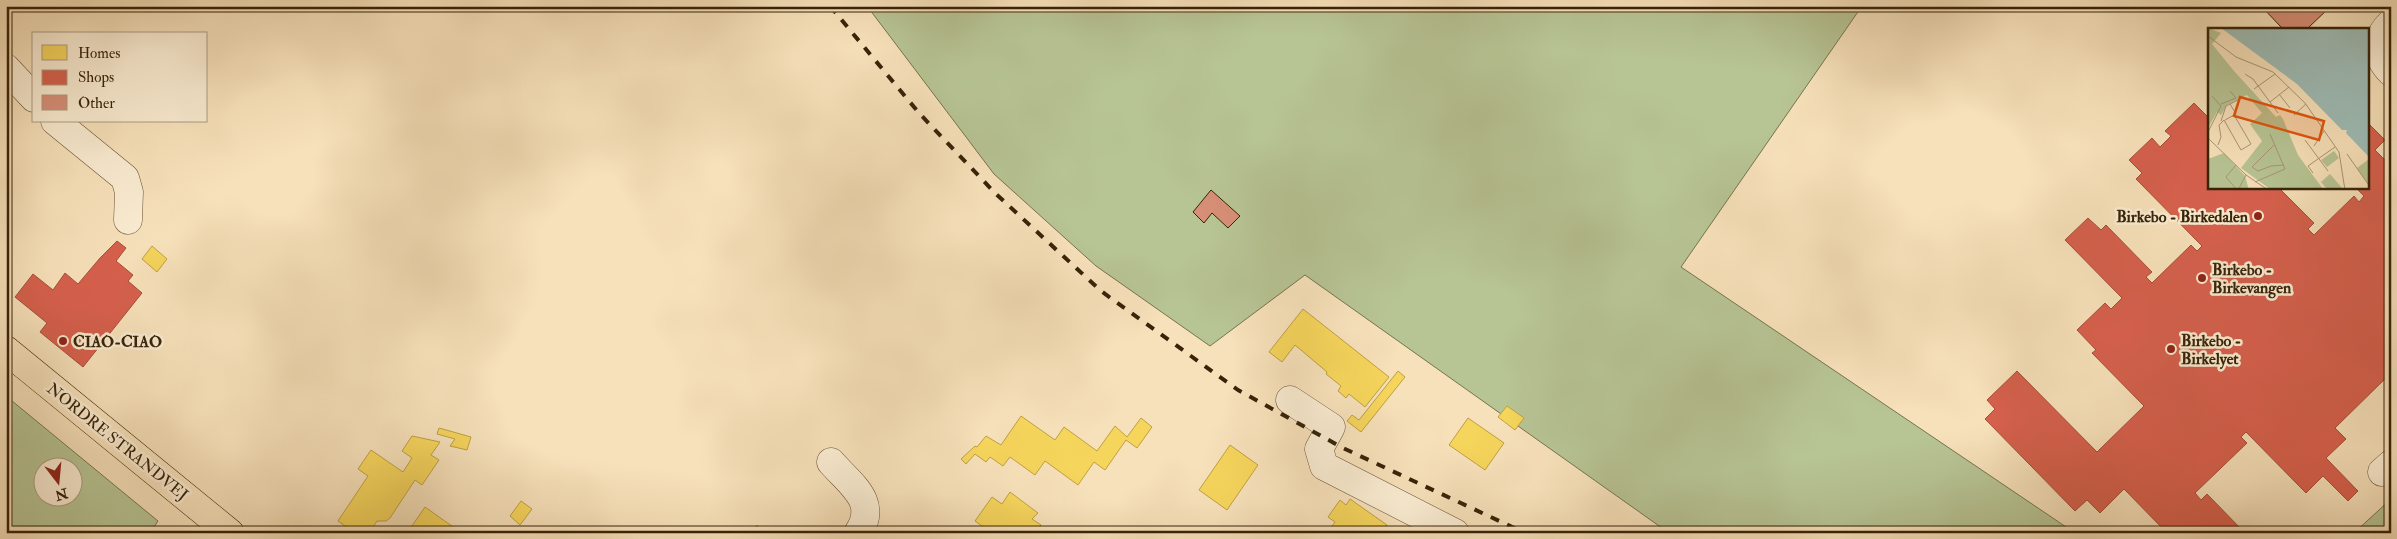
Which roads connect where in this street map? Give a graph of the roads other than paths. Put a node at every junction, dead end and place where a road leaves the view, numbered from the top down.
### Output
1 (2391, 23) edge
2 (6, 68) edge
3 (2391, 72) edge
4 (32, 96) edge
5 (56, 122) edge
6 (128, 220) dead end
7 (6, 350) edge
8 (1290, 400) dead end
9 (832, 462) dead end
10 (230, 533) edge
11 (858, 533) edge
12 (1455, 533) edge

1 - 3 street
2 - 4 street
5 - 6 street
7 - 10 main road, NORDRE STRANDVEJ
8 - 12 street
9 - 11 street

